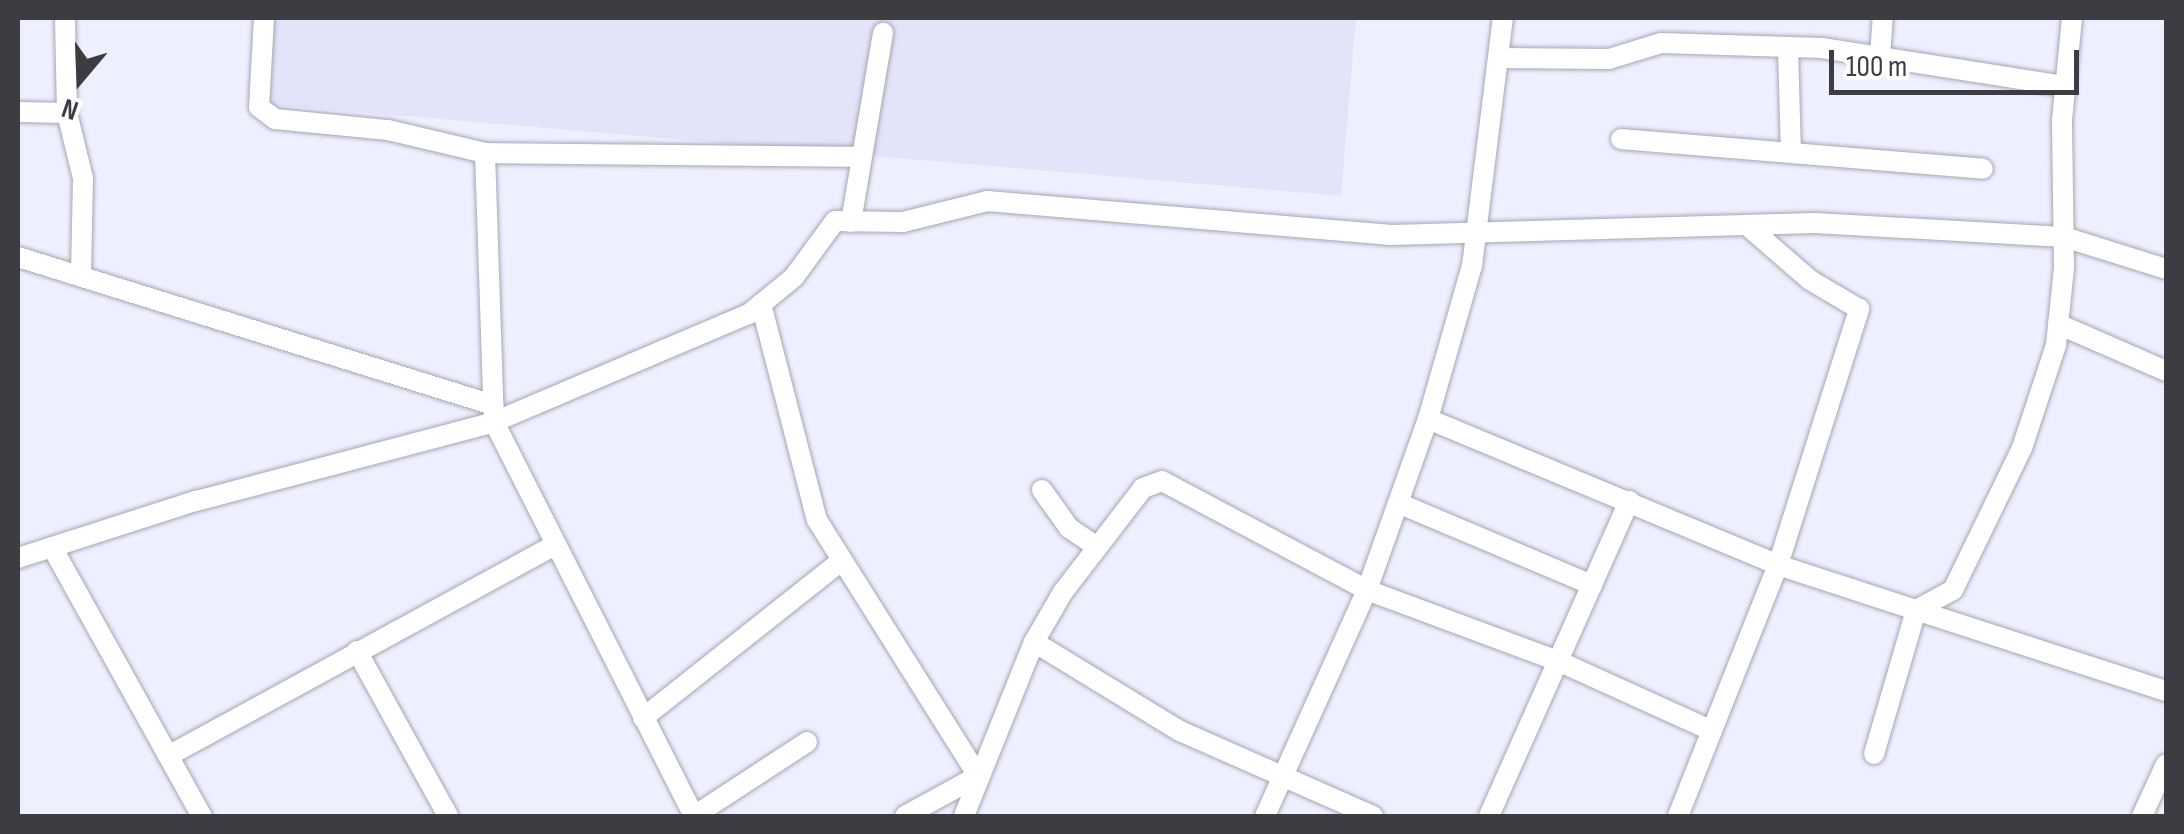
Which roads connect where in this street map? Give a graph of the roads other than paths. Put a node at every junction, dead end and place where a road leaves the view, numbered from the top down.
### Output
1 (65, 18) edge
2 (264, 18) edge
3 (1502, 18) edge
4 (1883, 18) edge
5 (2072, 18) edge
6 (884, 34) dead end
7 (1788, 47) junction
8 (1880, 57) junction
9 (1501, 58) junction
10 (2065, 86) junction
11 (18, 112) edge
12 (68, 113) junction
13 (1621, 139) dead end
14 (1791, 152) junction
15 (485, 153) junction
16 (861, 157) junction
17 (1983, 169) dead end
18 (852, 222) junction
19 (1750, 228) junction
20 (1477, 229) junction
21 (2064, 237) junction
22 (18, 257) edge
23 (2166, 269) edge
24 (81, 274) junction
25 (761, 304) junction
26 (2058, 324) junction
27 (2166, 371) edge
28 (494, 414) junction
29 (1428, 420) junction
30 (1042, 490) dead end
31 (1629, 501) junction
32 (1398, 502) junction
33 (556, 546) junction
34 (52, 547) junction
35 (1097, 548) junction
36 (18, 558) edge
37 (841, 561) junction
38 (1778, 564) junction
39 (1592, 585) junction
40 (1368, 590) junction
41 (1916, 610) junction
42 (1034, 642) junction
43 (357, 651) junction
44 (1558, 661) junction
45 (2166, 692) edge
46 (643, 718) junction
47 (1712, 731) junction
48 (807, 742) dead end
49 (1874, 754) dead end
50 (168, 756) junction
51 (2166, 764) edge
52 (978, 776) junction
53 (1284, 780) junction
54 (202, 816) edge
55 (448, 816) edge
56 (694, 816) edge
57 (905, 816) edge
58 (964, 816) edge
59 (1265, 816) edge
60 (1373, 816) edge
61 (1490, 816) edge
62 (1678, 816) edge
63 (2142, 816) edge

1 - 12 street
2 - 15 street
3 - 9 street
4 - 8 street
5 - 10 street
6 - 16 street
7 - 8 street
7 - 9 street
7 - 14 street
8 - 10 street
9 - 20 street
10 - 21 street
11 - 12 street
12 - 24 street
13 - 14 street
14 - 17 street
15 - 16 street
15 - 28 street
16 - 18 street
18 - 20 street
18 - 25 street
19 - 20 street
19 - 21 street
19 - 38 street
20 - 29 street
21 - 23 street
21 - 26 street
22 - 24 street
24 - 28 street
25 - 28 street
25 - 37 street
26 - 27 street
26 - 41 street
28 - 33 street
28 - 34 street
29 - 31 street
29 - 32 street
30 - 35 street
31 - 38 street
31 - 39 street
32 - 39 street
32 - 40 street
33 - 43 street
33 - 46 street
34 - 36 street
34 - 50 street
35 - 40 street
35 - 42 street
37 - 46 street
37 - 52 street
38 - 41 street
38 - 47 street
39 - 44 street
40 - 44 street
40 - 53 street
41 - 45 street
41 - 49 street
42 - 52 street
42 - 53 street
43 - 50 street
43 - 55 street
44 - 47 street
44 - 61 street
46 - 56 street
47 - 62 street
48 - 56 street
50 - 54 street
51 - 63 street
52 - 57 street
52 - 58 street
53 - 59 street
53 - 60 street

